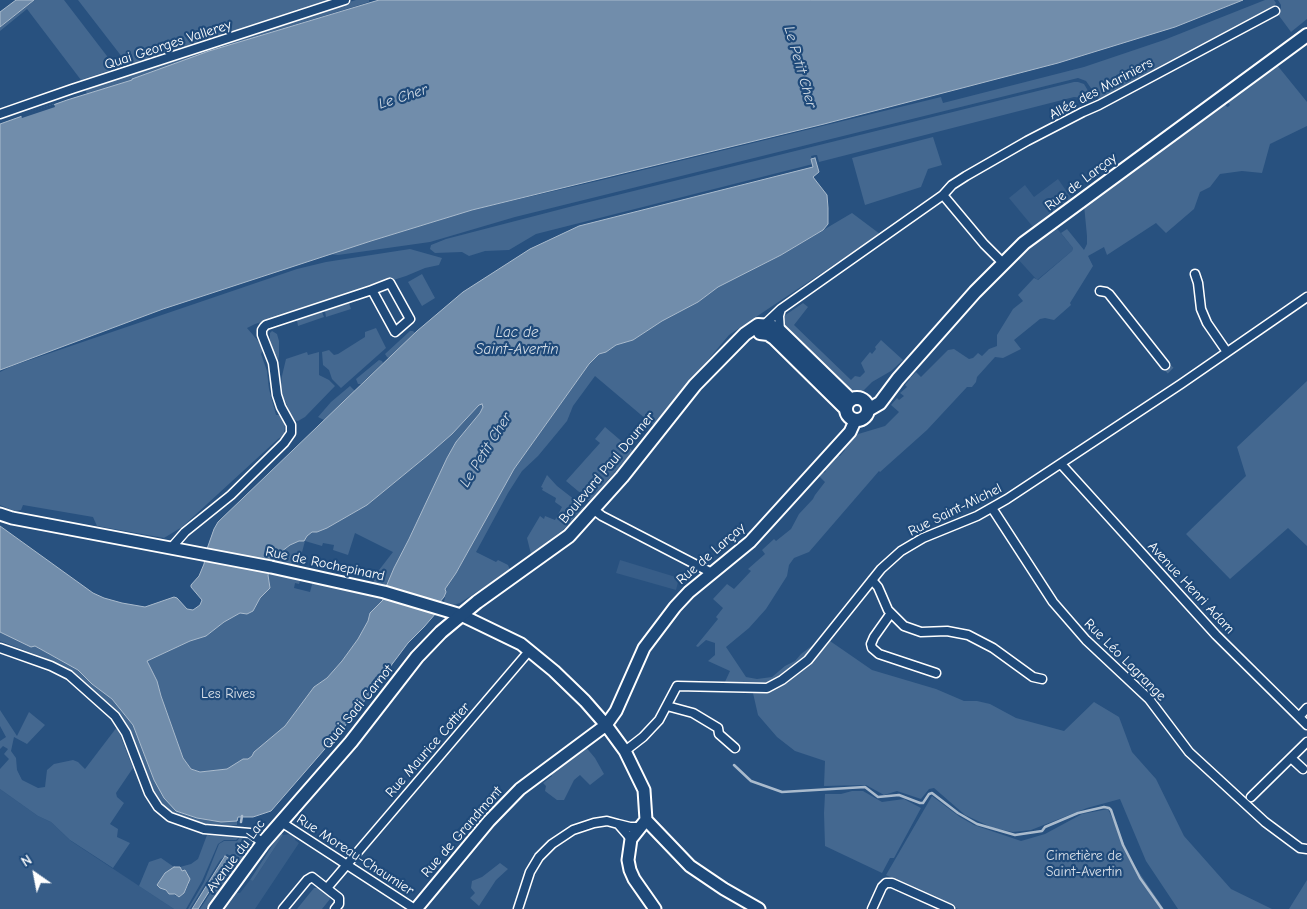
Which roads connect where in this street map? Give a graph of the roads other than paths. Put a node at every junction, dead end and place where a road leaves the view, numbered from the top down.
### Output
1 (345, 0) edge
2 (1275, 11) dead end
3 (1307, 36) edge
4 (0, 114) edge
5 (943, 195) junction
6 (1003, 263) junction
7 (1195, 274) dead end
8 (372, 290) junction
9 (1100, 292) dead end
10 (1307, 297) edge
11 (782, 309) junction
12 (764, 325) junction
13 (780, 331) junction
14 (737, 343) junction
15 (1227, 352) junction
16 (1165, 365) tunnel mouth
17 (857, 404) junction
18 (855, 421) joint
19 (1061, 464) junction
20 (992, 508) junction
21 (594, 510) junction
22 (0, 514) edge
23 (171, 548) junction
24 (712, 573) junction
25 (872, 580) junction
26 (891, 613) junction
27 (461, 615) junction
28 (0, 648) edge
29 (530, 650) junction
30 (936, 673) dead end
31 (1042, 679) dead end
32 (667, 706) junction
33 (1307, 708) edge
34 (1298, 717) junction
35 (606, 725) junction
36 (1307, 725) edge
37 (1307, 742) edge
38 (734, 748) dead end
39 (625, 752) junction
40 (1291, 758) junction
41 (1303, 769) dead end
42 (1251, 797) dead end
43 (281, 822) junction
44 (643, 823) junction
45 (618, 824) junction
46 (631, 839) junction
47 (263, 843) junction
48 (1307, 849) edge
49 (345, 865) junction
50 (327, 888) junction
51 (740, 899) junction
52 (215, 909) edge
53 (283, 909) edge
54 (335, 909) edge
55 (415, 909) edge
56 (518, 909) edge
57 (655, 909) edge
58 (734, 909) edge
59 (760, 909) edge
60 (872, 909) edge
61 (950, 909) edge

1 - 4 street, Quai Georges Vallerey
2 - 5 street, Allée des Mariniers
3 - 6 main road, Rue de Larçay
5 - 6 street
5 - 11 street, Allée des Mariniers
6 - 17 main road, Rue de Larçay
7 - 15 street
8 - 8 street
8 - 23 street
9 - 16 street
10 - 15 street, Rue Saint-Michel
11 - 12 street, Allée des Mariniers
11 - 13 street
12 - 13 main road
12 - 14 main road, Boulevard Paul Doumer
13 - 17 main road
14 - 17 main road
14 - 21 main road, Boulevard Paul Doumer
15 - 19 street, Rue Saint-Michel
17 - 18 main road, Rue de Larçay
18 - 24 street, Rue de Larçay
19 - 20 street, Rue Saint-Michel
19 - 34 street, Avenue Henri Adam
20 - 25 street, Rue Saint-Michel
20 - 48 street, Rue Léo Lagrange
21 - 24 street
21 - 27 main road, Boulevard Paul Doumer
22 - 23 street, Rue de Rochepinard
23 - 27 street, Rue de Rochepinard
24 - 35 street, Rue de Larçay
25 - 26 street
25 - 32 street, Rue Saint-Michel
26 - 30 street
26 - 31 street
27 - 29 street, Rue de Rochepinard
27 - 43 main road, Quai Sadi Carnot
28 - 47 street
29 - 35 street, Rue de Rochepinard
29 - 49 street, Rue Maurice Cottier
32 - 38 street
32 - 39 street, Rue Saint-Michel
33 - 34 street
34 - 36 street, Avenue Henri Adam
35 - 39 street, Rue de Rochepinard
35 - 55 street, Rue de Grandmont
37 - 40 street
39 - 44 street, Rue de Rochepinard
40 - 41 street
40 - 42 street
43 - 47 main road, Avenue du Lac
43 - 49 street, Rue Moreau-Chaumier
44 - 45 street
44 - 46 street
44 - 51 street
45 - 46 street
45 - 56 street
46 - 57 street
47 - 52 main road, Avenue du Lac
49 - 50 street, Rue Maurice Cottier
49 - 55 street, Rue Moreau-Chaumier
50 - 53 street
50 - 54 street
51 - 58 street
51 - 59 street
60 - 61 street

